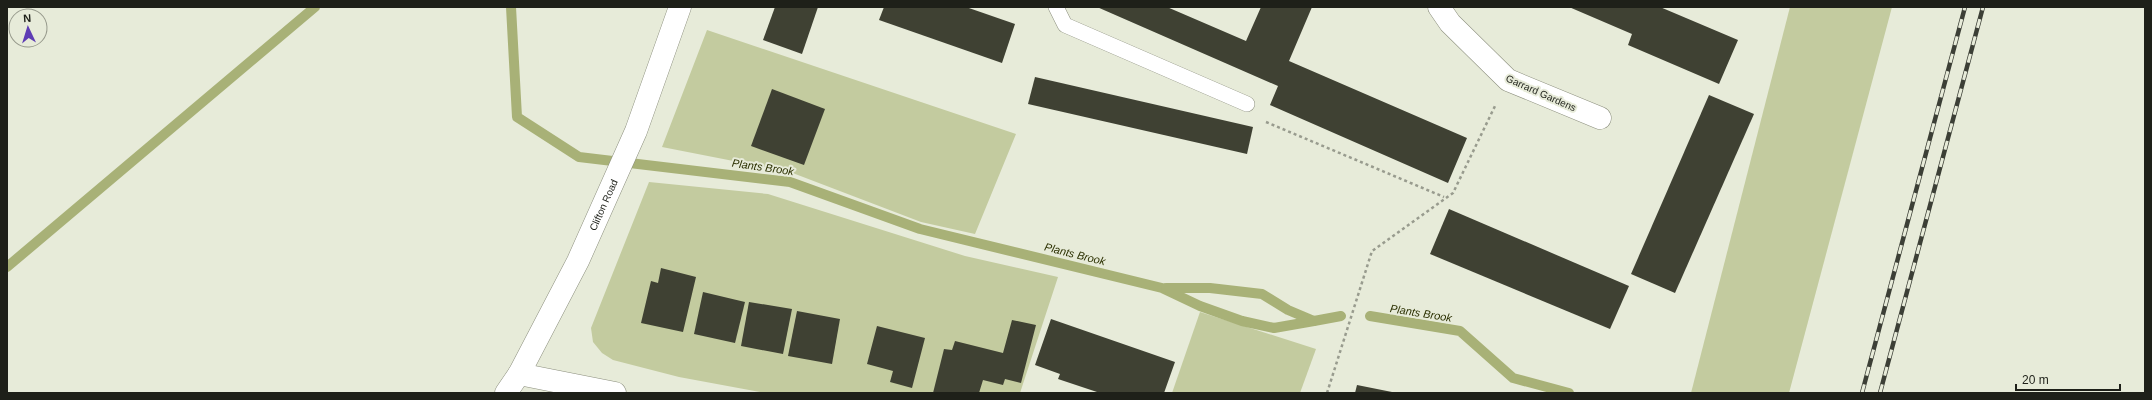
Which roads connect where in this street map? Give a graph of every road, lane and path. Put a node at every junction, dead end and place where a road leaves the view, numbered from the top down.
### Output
1 (680, 7) edge
2 (1056, 7) edge
3 (1439, 7) edge
4 (1508, 80) junction
5 (1248, 104) joint
6 (1600, 118) dead end
7 (1444, 197) junction
8 (519, 374) junction
9 (506, 393) edge
10 (615, 393) edge
11 (1327, 393) edge

1 - 8 street, Clifton Road
2 - 5 lane
3 - 4 street, Garrard Gardens
4 - 6 street, Garrard Gardens
4 - 7 path
5 - 7 path
7 - 11 path
8 - 9 street, Clifton Road
8 - 10 street

